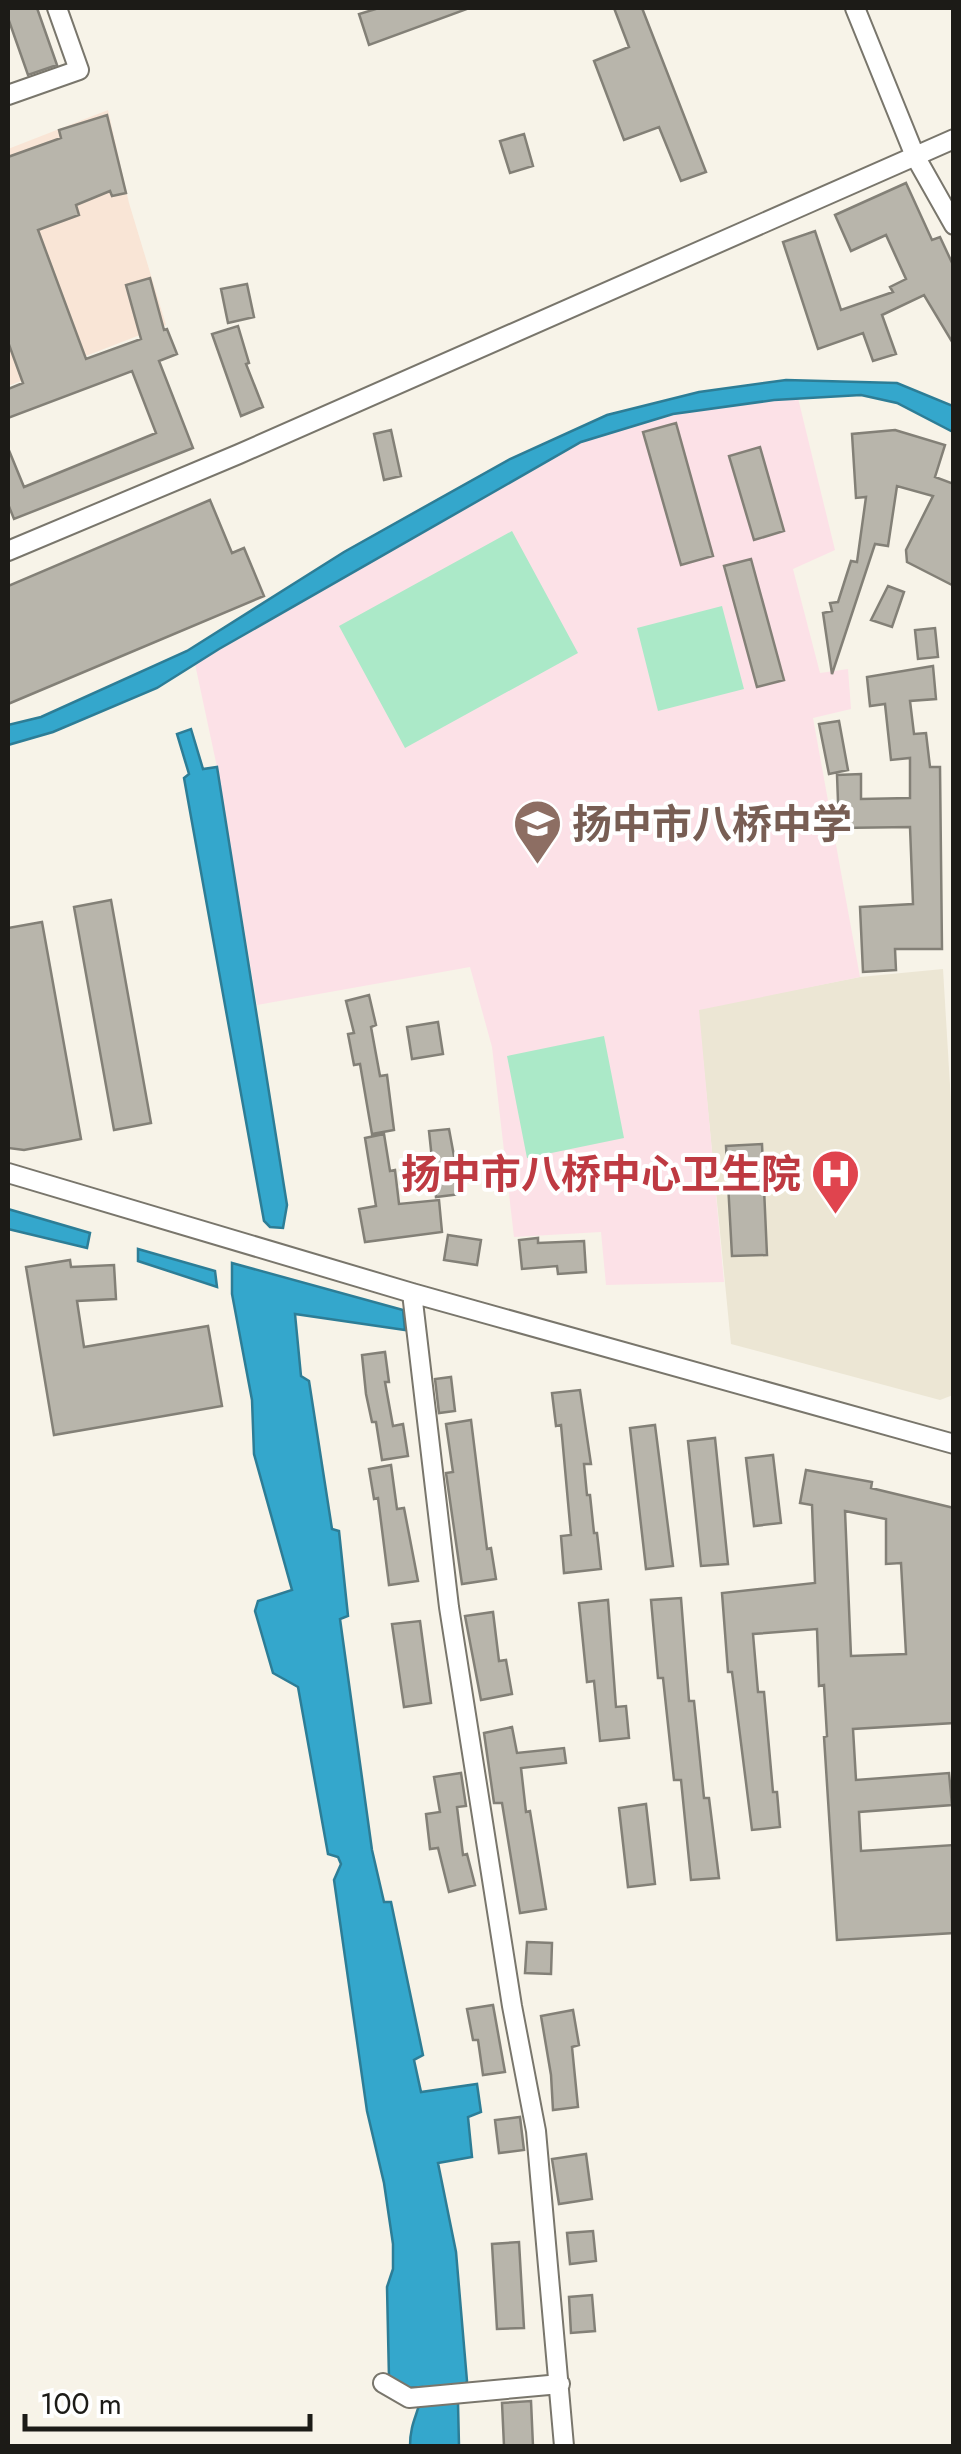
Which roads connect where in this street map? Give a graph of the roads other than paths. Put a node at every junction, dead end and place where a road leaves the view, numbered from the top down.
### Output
1 (57, 8) edge
2 (854, 8) edge
3 (8, 95) edge
4 (954, 139) edge
5 (914, 156) junction
6 (954, 225) edge
7 (8, 551) edge
8 (8, 1173) edge
9 (412, 1293) junction
10 (954, 1444) edge
11 (384, 2383) dead end
12 (560, 2384) junction
13 (564, 2446) edge

1 - 3 street
2 - 5 street
4 - 5 street
5 - 6 street
5 - 7 street
8 - 9 street
9 - 10 street
9 - 12 street
11 - 12 street
12 - 13 street

